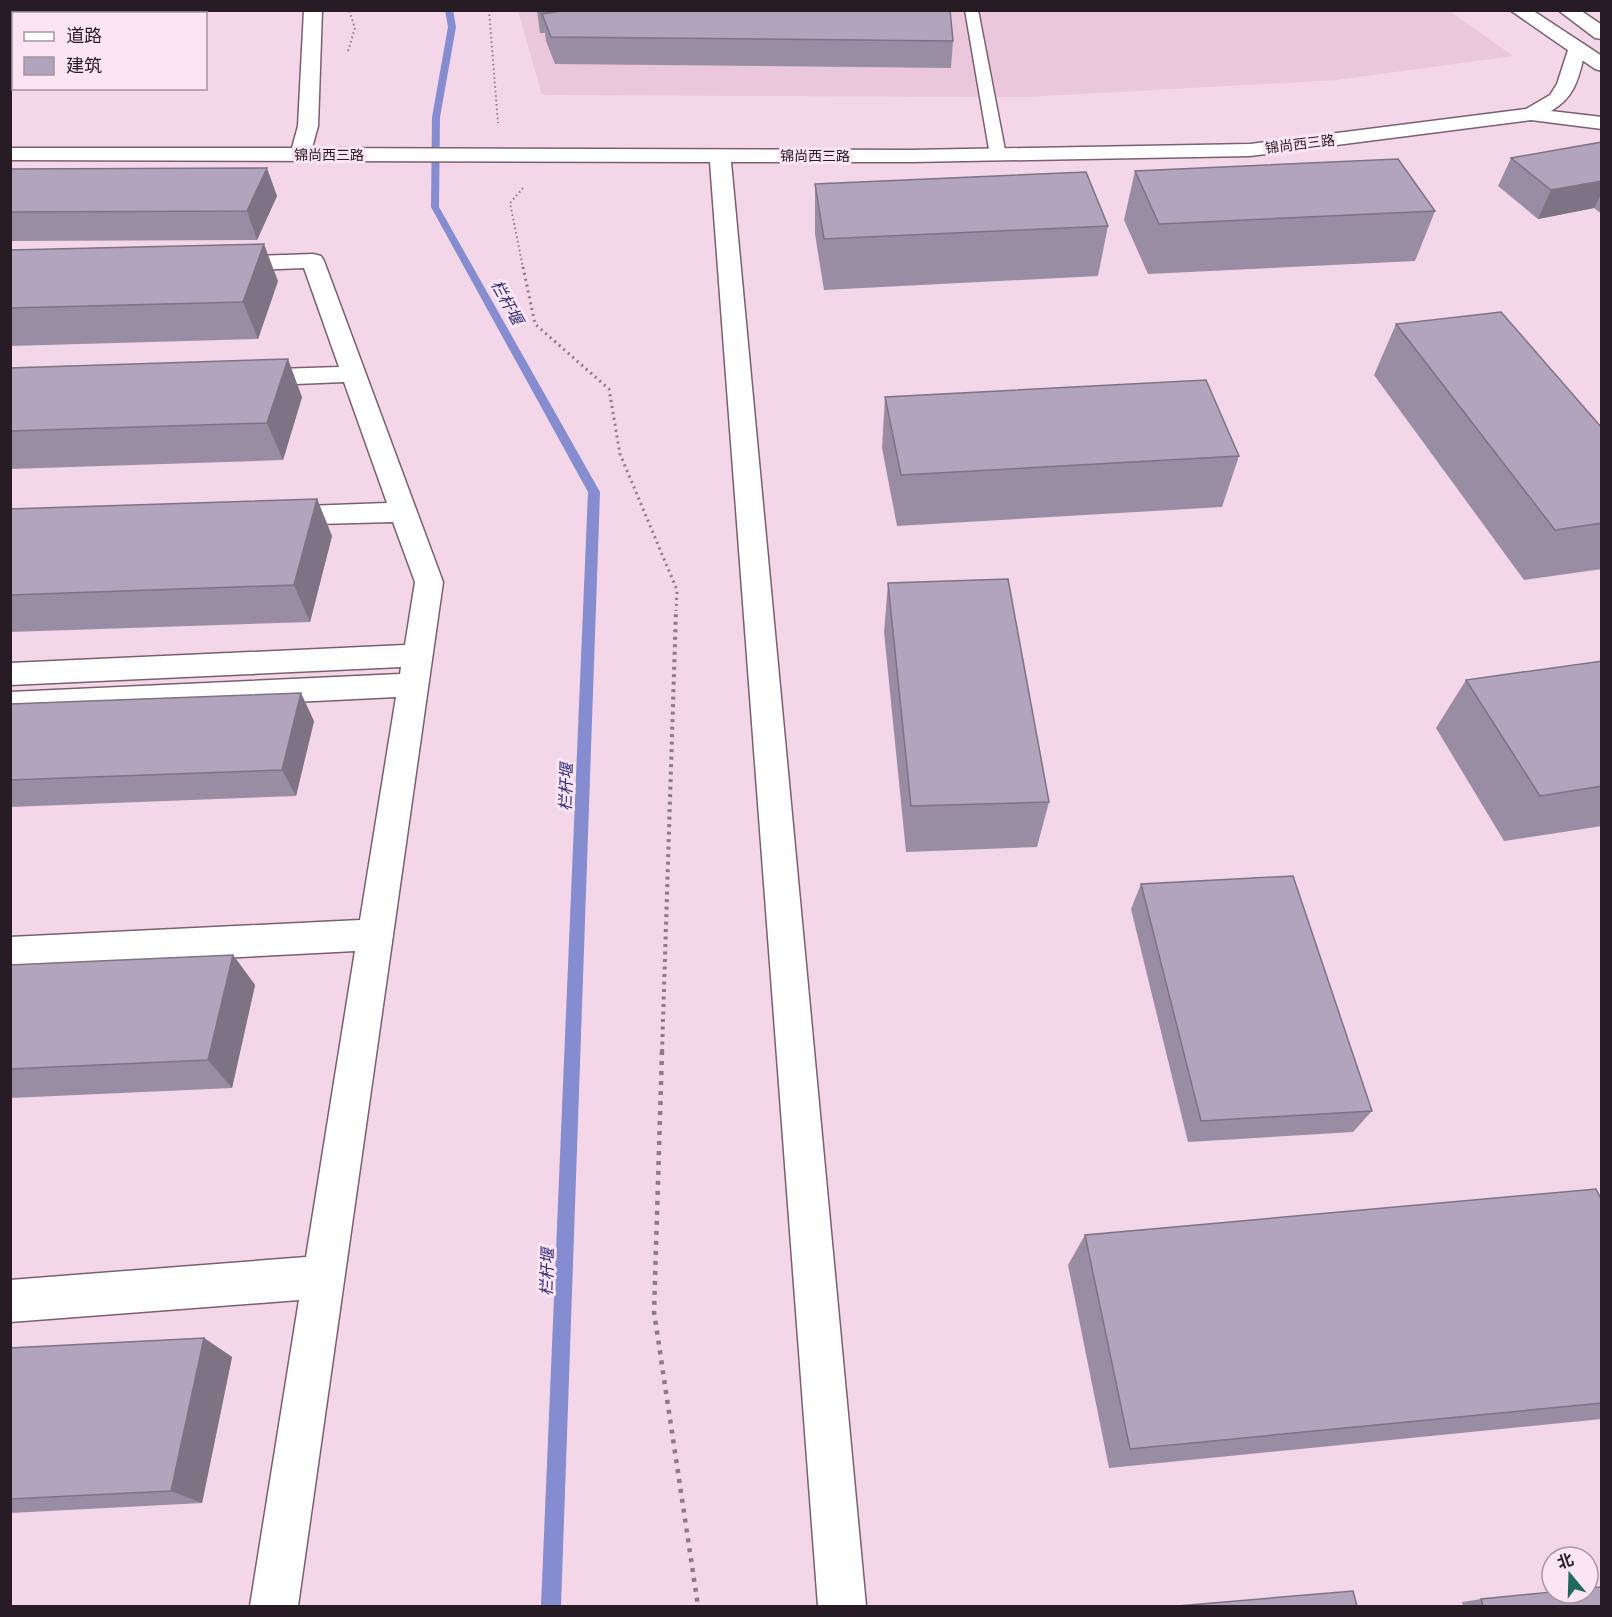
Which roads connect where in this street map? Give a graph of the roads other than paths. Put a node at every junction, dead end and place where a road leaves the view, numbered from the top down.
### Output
1 (313, 10) edge
2 (971, 10) edge
3 (1520, 10) edge
4 (1567, 10) edge
5 (1602, 33) edge
6 (1577, 48) junction
7 (1602, 65) edge
8 (1531, 114) junction
9 (1602, 123) edge
10 (10, 154) edge
11 (300, 155) junction
12 (998, 155) junction
13 (720, 156) junction
14 (197, 265) edge
15 (354, 374) junction
16 (224, 378) edge
17 (404, 512) junction
18 (249, 517) edge
19 (416, 670) junction
20 (10, 674) edge
21 (10, 704) edge
22 (375, 935) junction
23 (10, 952) edge
24 (322, 1277) junction
25 (10, 1301) edge
26 (274, 1606) edge
27 (842, 1606) edge

1 - 11 main road
2 - 12 lane
3 - 6 main road
4 - 5 main road
6 - 7 main road
6 - 8 main road, 锦尚西三路
8 - 9 main road
8 - 12 main road, 锦尚西三路
10 - 11 main road, 锦尚西三路
11 - 13 main road, 锦尚西三路
12 - 13 main road, 锦尚西三路
13 - 27 main road
14 - 15 main road
15 - 16 main road
15 - 17 main road
17 - 18 main road
17 - 19 main road
19 - 20 main road
19 - 21 main road
19 - 22 main road
22 - 23 main road
22 - 24 main road
24 - 25 main road
24 - 26 main road

